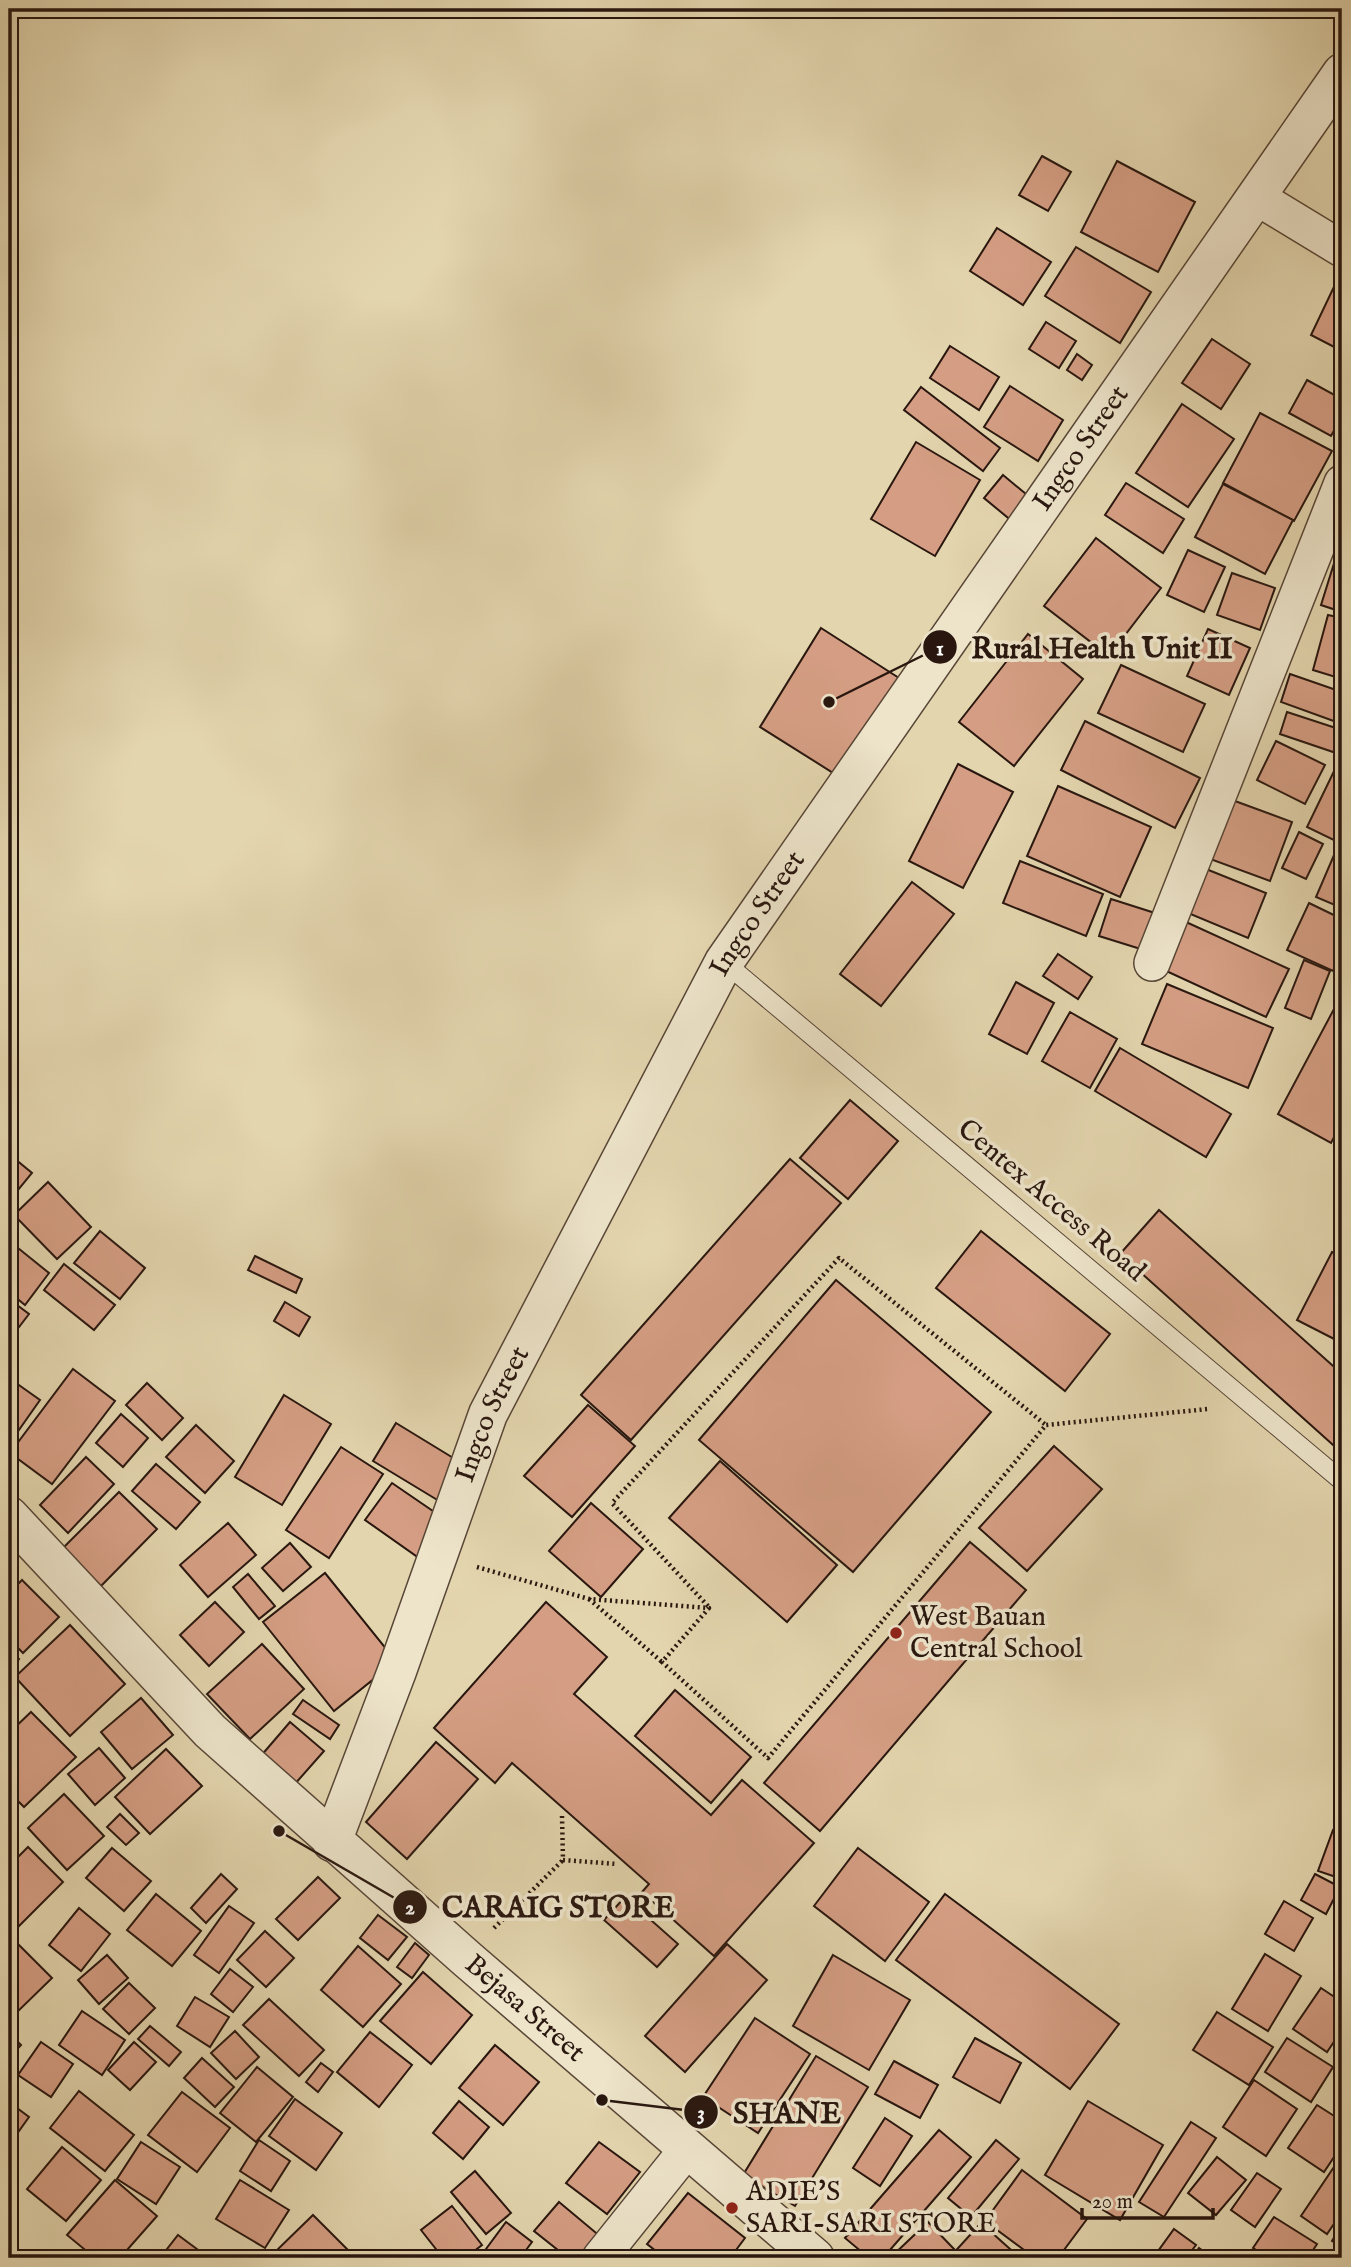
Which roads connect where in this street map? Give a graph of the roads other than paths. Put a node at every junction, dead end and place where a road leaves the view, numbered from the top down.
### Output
1 (1342, 73) edge
2 (1258, 198) junction
3 (1342, 249) edge
4 (1342, 483) edge
5 (724, 962) junction
6 (1152, 963) dead end
7 (1342, 1481) edge
8 (9, 1516) edge
9 (332, 1842) junction
10 (688, 2148) junction
11 (600, 2258) edge
12 (815, 2258) edge

1 - 2 street, Ingco Street
2 - 3 street
2 - 5 street, Ingco Street
4 - 6 street
5 - 7 lane, Centex Access Road
5 - 9 street, Ingco Street
8 - 9 street, Bejasa Street
9 - 10 street, Bejasa Street
10 - 11 street
10 - 12 street, Bejasa Street

